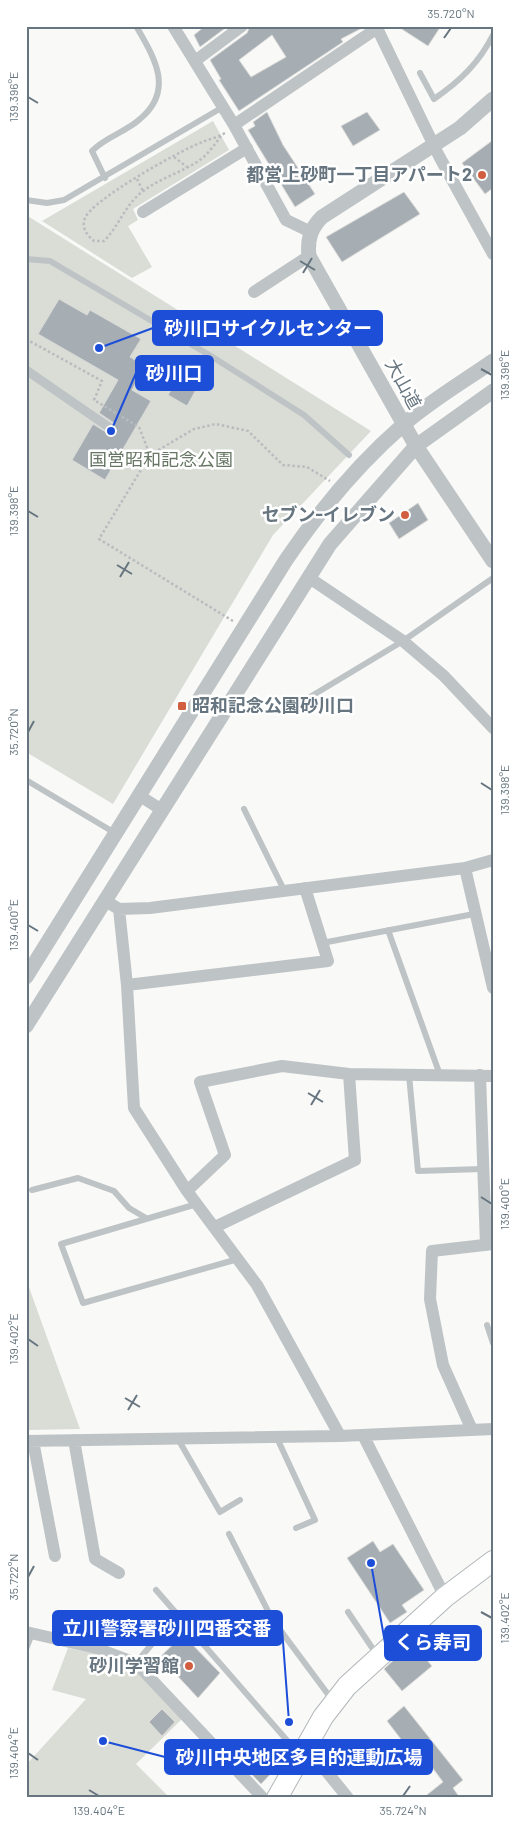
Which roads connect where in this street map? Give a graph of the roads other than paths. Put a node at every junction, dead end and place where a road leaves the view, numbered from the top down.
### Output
1 (136, 26) edge
2 (173, 26) edge
3 (242, 26) edge
4 (376, 27) edge
5 (493, 35) edge
6 (195, 61) junction
7 (420, 73) dead end
8 (493, 99) edge
9 (223, 107) junction
10 (234, 125) junction
11 (435, 146) junction
12 (247, 148) junction
13 (105, 178) junction
14 (26, 200) edge
15 (143, 212) dead end
16 (311, 232) junction
17 (493, 254) edge
18 (310, 256) junction
19 (26, 259) edge
20 (254, 292) dead end
21 (493, 361) edge
22 (26, 370) edge
23 (493, 391) edge
24 (404, 424) junction
25 (110, 428) dead end
26 (416, 446) junction
27 (349, 455) dead end
28 (493, 561) edge
29 (308, 577) junction
30 (493, 578) edge
31 (402, 641) junction
32 (290, 709) dead end
33 (493, 728) edge
34 (26, 780) edge
35 (140, 796) junction
36 (244, 809) dead end
37 (162, 810) junction
38 (116, 834) junction
39 (493, 860) edge
40 (465, 868) junction
41 (305, 888) junction
42 (284, 890) junction
43 (104, 900) junction
44 (120, 910) junction
45 (474, 914) junction
46 (388, 930) junction
47 (322, 943) junction
48 (26, 976) edge
49 (127, 985) junction
50 (493, 988) edge
51 (26, 1026) edge
52 (348, 1074) junction
53 (409, 1075) junction
54 (440, 1075) junction
55 (486, 1076) edge
56 (482, 1169) junction
57 (32, 1190) dead end
58 (187, 1191) junction
59 (197, 1204) junction
60 (146, 1218) junction
61 (215, 1227) junction
62 (489, 1245) edge
63 (238, 1259) junction
64 (487, 1325) dead end
65 (493, 1343) edge
66 (472, 1430) junction
67 (493, 1430) edge
68 (363, 1435) junction
69 (340, 1436) junction
70 (277, 1438) junction
71 (178, 1439) junction
72 (74, 1440) junction
73 (30, 1441) edge
74 (240, 1500) dead end
75 (296, 1528) dead end
76 (229, 1534) dead end
77 (55, 1556) dead end
78 (493, 1561) edge
79 (119, 1573) dead end
80 (156, 1590) dead end
81 (445, 1597) junction
82 (348, 1612) dead end
83 (177, 1614) junction
84 (29, 1633) edge
85 (26, 1648) edge
86 (378, 1656) junction
87 (136, 1663) junction
88 (334, 1702) junction
89 (303, 1751) junction
90 (263, 1798) edge
91 (277, 1798) edge
92 (348, 1798) edge

1 - 13 lane
2 - 6 street
3 - 6 street
4 - 10 street
4 - 11 street
5 - 7 lane
6 - 9 street
8 - 11 street
9 - 10 street
9 - 13 lane
10 - 12 street
11 - 16 street
11 - 17 street
12 - 15 street
12 - 16 street
13 - 14 lane
16 - 18 street
18 - 20 street
18 - 24 street, 大山道
19 - 27 lane
21 - 24 street
22 - 25 street
23 - 26 street
24 - 26 street, 大山道
24 - 35 street
26 - 28 street, 大山道
26 - 29 street
29 - 31 street
29 - 37 street
30 - 31 lane
31 - 32 lane
31 - 33 street
34 - 38 lane
35 - 37 street
35 - 38 street
36 - 42 lane
37 - 43 street
38 - 48 street
39 - 40 street
40 - 41 street
40 - 45 street
41 - 42 street
41 - 47 street
42 - 44 street
43 - 44 street
43 - 51 street
44 - 49 street
45 - 46 lane
45 - 50 street
46 - 47 lane
46 - 54 lane
47 - 49 street
49 - 58 street
52 - 53 street
52 - 58 street
52 - 61 street
53 - 54 street
53 - 56 lane
54 - 55 street
55 - 56 street
56 - 62 street
57 - 60 lane
58 - 59 street
59 - 60 lane
59 - 61 street
60 - 63 lane
61 - 63 street
62 - 66 street
63 - 69 street
64 - 65 lane
66 - 67 street
66 - 68 street
68 - 69 street
68 - 81 street
69 - 70 street
70 - 71 street
70 - 75 lane
71 - 72 street
71 - 74 lane
72 - 73 street
72 - 79 street
73 - 77 street
76 - 88 lane
78 - 81 main road
80 - 83 lane
81 - 86 main road
82 - 86 lane
83 - 87 lane
83 - 89 lane
84 - 85 lane
84 - 87 street
86 - 88 main road
87 - 90 street
88 - 89 main road
89 - 91 main road
89 - 92 street

